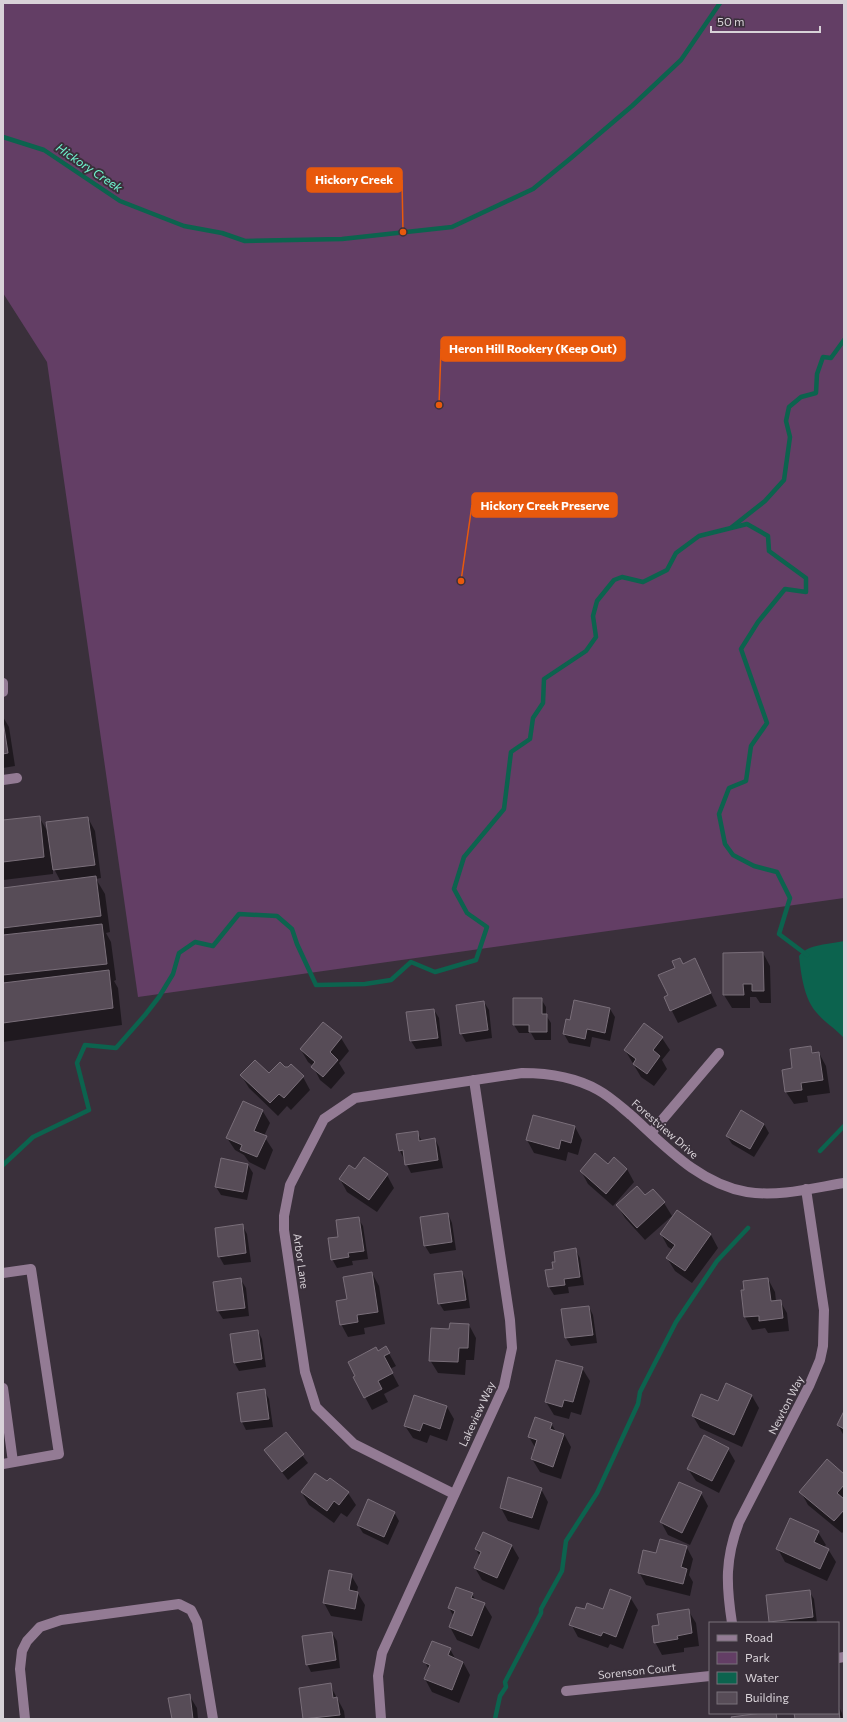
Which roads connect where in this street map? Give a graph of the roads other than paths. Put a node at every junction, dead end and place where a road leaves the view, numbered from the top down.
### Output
1 (3, 684) edge
2 (3, 692) edge
3 (17, 778) dead end
4 (3, 780) edge
5 (719, 1053) dead end
6 (474, 1080) junction
7 (651, 1133) junction
8 (844, 1183) edge
9 (806, 1189) junction
10 (3, 1272) edge
11 (3, 1388) edge
12 (13, 1462) junction
13 (3, 1464) edge
14 (454, 1494) junction
15 (732, 1622) edge
16 (709, 1676) edge
17 (566, 1691) dead end
18 (25, 1719) edge
19 (213, 1719) edge
20 (381, 1719) edge

1 - 2 street
3 - 4 street
5 - 7 street
6 - 7 street, Forestview Drive
6 - 14 street, Lakeview Way
6 - 14 street, Arbor Lane
7 - 9 street, Forestview Drive
8 - 9 street, Forestview Drive
9 - 15 street, Newton Way
10 - 12 street
11 - 12 street
12 - 13 street
14 - 20 street, Lakeview Way
16 - 17 street, Sorenson Court
18 - 19 street

